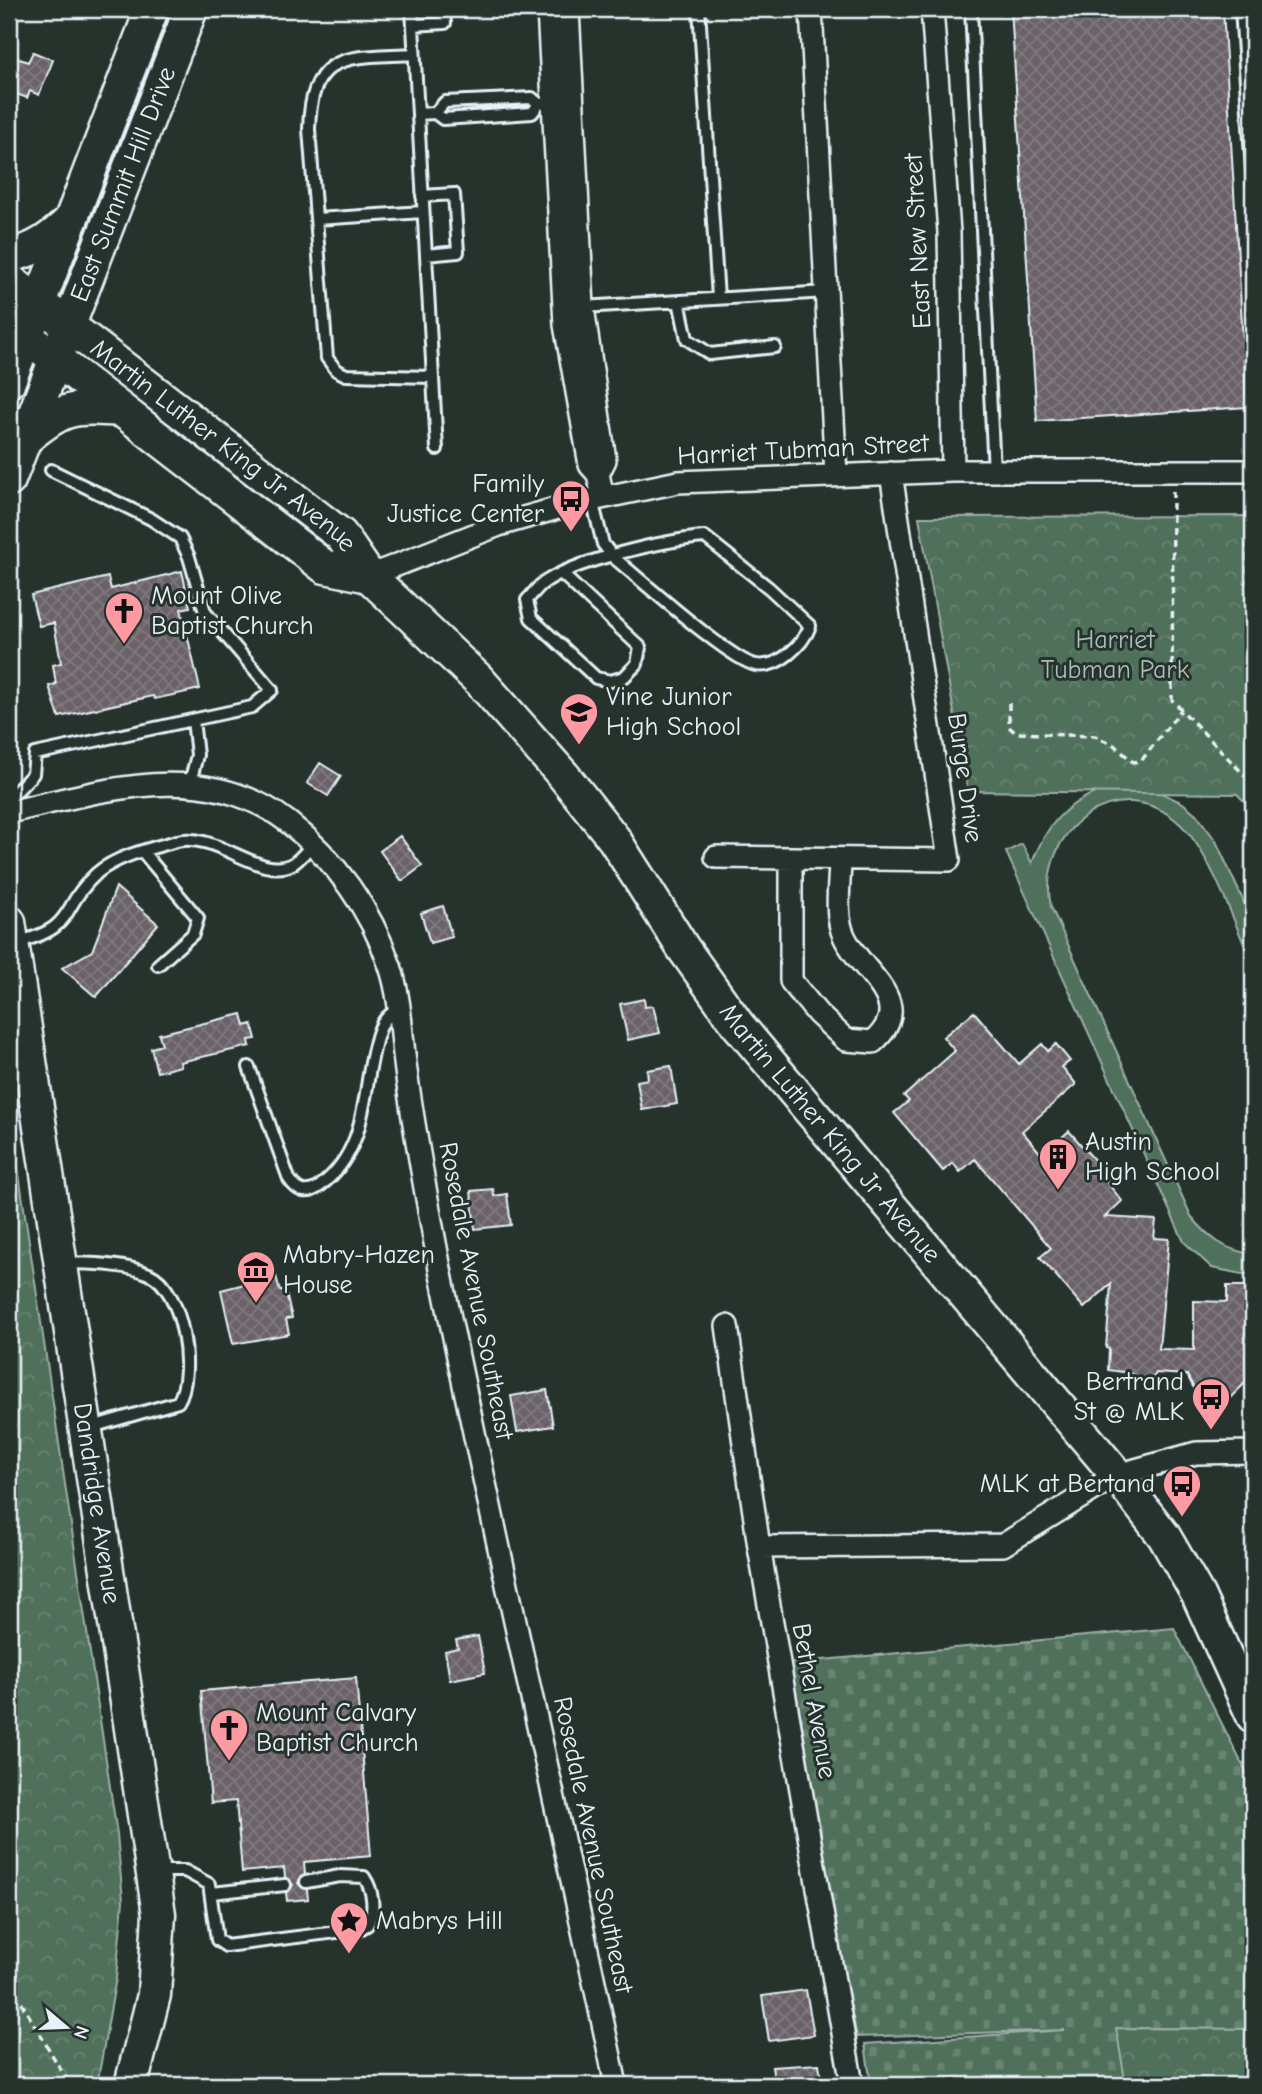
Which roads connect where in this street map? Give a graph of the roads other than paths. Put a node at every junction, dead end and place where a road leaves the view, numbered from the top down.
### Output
1 (152, 9) edge
2 (191, 9) edge
3 (412, 9) edge
4 (444, 9) edge
5 (548, 9) edge
6 (568, 9) edge
7 (699, 9) edge
8 (811, 9) edge
9 (932, 9) edge
10 (971, 9) edge
11 (1241, 9) edge
12 (413, 25) junction
13 (414, 54) junction
14 (555, 103) junction
15 (435, 113) junction
16 (418, 114) junction
17 (1253, 185) edge
18 (422, 196) junction
19 (423, 212) junction
20 (72, 219) junction
21 (317, 219) junction
22 (426, 255) junction
23 (9, 256) edge
24 (9, 280) edge
25 (827, 292) junction
26 (718, 298) junction
27 (679, 301) junction
28 (39, 302) junction
29 (583, 307) junction
30 (68, 325) junction
31 (17, 329) edge
32 (775, 347) dead end
33 (56, 359) junction
34 (433, 377) junction
35 (9, 381) edge
36 (120, 410) junction
37 (22, 441) junction
38 (437, 449) dead end
39 (51, 470) dead end
40 (953, 471) junction
41 (994, 471) junction
42 (1253, 471) edge
43 (891, 473) junction
44 (598, 474) junction
45 (836, 475) junction
46 (9, 480) edge
47 (597, 498) junction
48 (613, 557) junction
49 (562, 574) junction
50 (369, 576) junction
51 (193, 719) junction
52 (190, 783) junction
53 (9, 799) edge
54 (9, 812) edge
55 (313, 844) junction
56 (142, 851) junction
57 (716, 858) dead end
58 (791, 859) junction
59 (840, 859) junction
60 (10, 933) edge
61 (158, 965) dead end
62 (400, 1007) junction
63 (249, 1066) dead end
64 (61, 1263) junction
65 (727, 1326) dead end
66 (86, 1428) junction
67 (1253, 1452) edge
68 (1117, 1475) junction
69 (759, 1547) junction
70 (1253, 1716) edge
71 (153, 1872) junction
72 (306, 1882) dead end
73 (285, 1885) dead end
74 (212, 1893) junction
75 (131, 2085) edge
76 (616, 2085) edge
77 (852, 2085) edge

1 - 20 main road, East Summit Hill Drive
2 - 30 main road, East Summit Hill Drive
3 - 12 lane
4 - 12 lane
5 - 14 street
6 - 14 street
7 - 26 lane
8 - 25 street
9 - 40 street, East New Street
10 - 41 lane
11 - 17 lane
12 - 13 lane
13 - 16 lane
13 - 21 lane
14 - 15 lane
14 - 15 lane
14 - 29 street
14 - 44 street
15 - 16 lane
16 - 18 lane
18 - 19 lane
18 - 22 lane
19 - 21 lane
19 - 22 lane
20 - 23 main road
20 - 28 main road, East Summit Hill Drive
21 - 34 lane
22 - 34 lane
24 - 28 main road, Martin Luther King Jr Avenue
25 - 26 lane
25 - 45 street
26 - 27 lane
27 - 29 lane
27 - 32 lane
28 - 30 main road, Martin Luther King Jr Avenue
28 - 31 main road, East Summit Hill Drive
29 - 44 street
30 - 33 main road, East Summit Hill Drive
30 - 50 main road, Martin Luther King Jr Avenue
31 - 33 main road, Martin Luther King Jr Avenue
31 - 35 main road
33 - 36 main road, Martin Luther King Jr Avenue
33 - 37 main road, East Summit Hill Drive
34 - 38 lane
36 - 37 main road
36 - 50 main road, Martin Luther King Jr Avenue
37 - 46 main road
39 - 51 lane
40 - 41 street, Harriet Tubman Street
40 - 43 street, Harriet Tubman Street
41 - 42 street, Harriet Tubman Street
43 - 45 street, Harriet Tubman Street
43 - 59 street, Burge Drive
44 - 47 street
45 - 47 street, Harriet Tubman Street
47 - 48 lane
47 - 50 street, Harriet Tubman Street
48 - 48 lane
48 - 49 lane
49 - 49 lane
50 - 68 main road, Martin Luther King Jr Avenue
51 - 52 lane
51 - 53 lane
52 - 54 street, Rosedale Avenue Southeast
52 - 55 street, Rosedale Avenue Southeast
55 - 56 lane
55 - 62 street, Rosedale Avenue Southeast
56 - 60 lane
56 - 61 lane
57 - 58 street, Burge Drive
58 - 59 street, Burge Drive
58 - 59 street
60 - 64 main road, Dandridge Avenue
62 - 63 lane
62 - 76 street, Rosedale Avenue Southeast
64 - 66 main road, Dandridge Avenue
64 - 66 lane
65 - 69 street, Bethel Avenue
66 - 71 main road, Dandridge Avenue
67 - 68 street
68 - 69 street
68 - 70 main road, Martin Luther King Jr Avenue
69 - 77 street, Bethel Avenue
71 - 74 lane
71 - 75 main road, Dandridge Avenue
72 - 74 lane
73 - 74 lane

